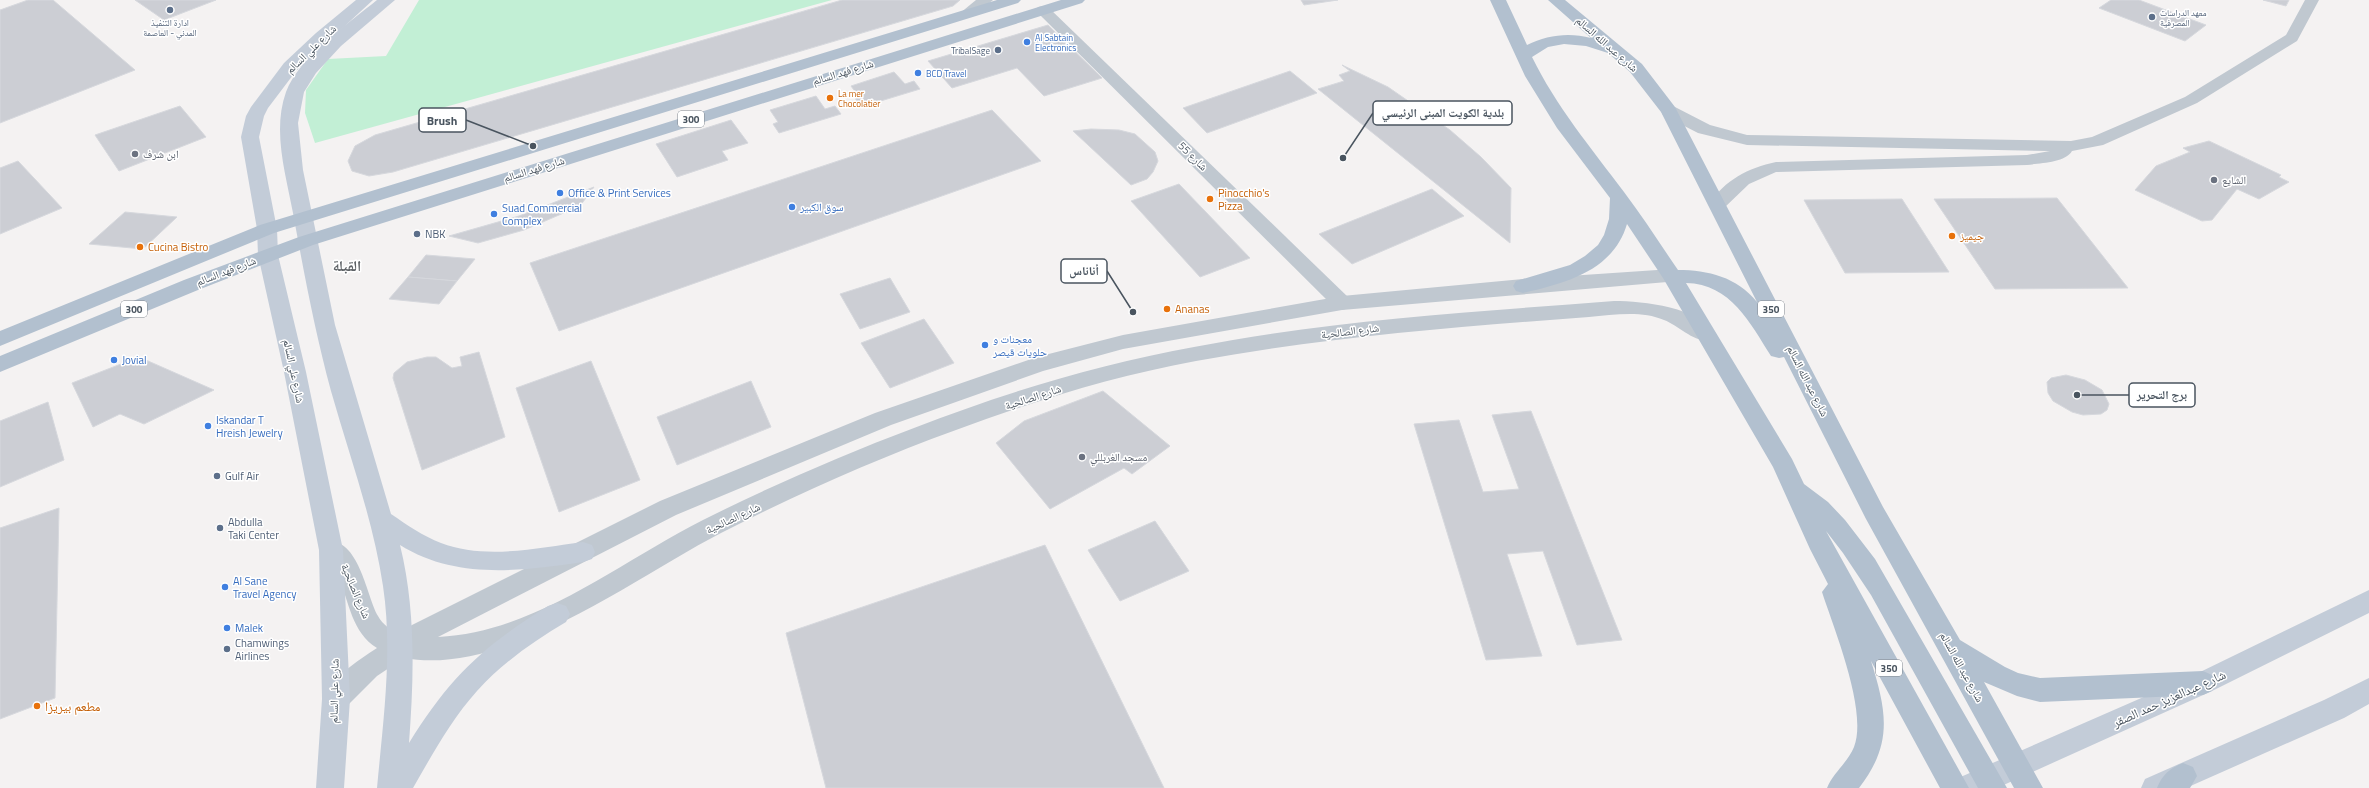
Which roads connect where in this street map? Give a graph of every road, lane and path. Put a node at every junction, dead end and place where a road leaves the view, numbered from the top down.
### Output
1 (365, 0) edge
2 (387, 0) edge
3 (986, 0) edge
4 (1013, 0) edge
5 (1077, 0) edge
6 (1498, 0) edge
7 (1556, 0) edge
8 (2312, 0) edge
9 (1043, 10) junction
10 (967, 14) junction
11 (1615, 50) junction
12 (1523, 56) junction
13 (1669, 111) junction
14 (1786, 142) junction
15 (2071, 146) junction
16 (1796, 166) junction
17 (1619, 198) junction
18 (1718, 204) junction
19 (303, 218) junction
20 (267, 229) junction
21 (306, 241) junction
22 (268, 255) junction
23 (1672, 276) junction
24 (1523, 286) junction
25 (1342, 303) junction
26 (1706, 335) junction
27 (0, 339) edge
28 (1194, 354) junction
29 (0, 364) edge
30 (1797, 491) junction
31 (1874, 512) junction
32 (380, 519) junction
33 (1822, 549) junction
34 (331, 550) junction
35 (583, 552) junction
36 (2369, 601) edge
37 (557, 614) junction
38 (1950, 645) junction
39 (399, 647) junction
40 (2203, 683) junction
41 (2369, 690) edge
42 (336, 699) junction
43 (2023, 777) edge
44 (2177, 782) edge
45 (1982, 785) edge
46 (330, 788) edge
47 (391, 788) edge
48 (397, 788) edge
49 (1841, 788) edge
50 (1955, 788) edge
51 (2155, 788) edge

1 - 20 main road, شارع علي السالم
2 - 19 main road, شارع علي السالم
3 - 10 street
4 - 10 main road, شارع فهد السالم / 300
5 - 9 main road, شارع فهد السالم / 300
6 - 12 main road, 350
7 - 11 main road, شارع عبد الله السالم / 350
8 - 15 street
9 - 21 main road, شارع فهد السالم / 300
9 - 25 street, شارع 55
10 - 19 main road, شارع فهد السالم / 300
11 - 12 main road
11 - 13 main road, شارع عبد الله السالم / 350
12 - 17 main road, 350
13 - 14 street
13 - 18 main road, شارع عبد الله السالم / 350
14 - 15 street
14 - 16 street
15 - 16 street
16 - 18 street
17 - 23 main road, 350
17 - 24 main road
18 - 31 main road, شارع عبد الله السالم / 350
19 - 20 main road, شارع فهد السالم / 300
19 - 21 main road, شارع علي السالم
20 - 22 main road, شارع علي السالم
20 - 27 main road, شارع فهد السالم / 300
21 - 22 main road, شارع فهد السالم / 300
21 - 32 main road, شارع علي السالم
22 - 29 main road, شارع فهد السالم / 300
22 - 34 main road, شارع علي السالم
23 - 24 street
23 - 26 main road, 350
23 - 31 main road
24 - 25 street
25 - 28 street
25 - 35 street
26 - 28 street, شارع الصالحية
26 - 30 main road, 350
28 - 37 street, شارع الصالحية
30 - 33 main road, 350
30 - 45 main road
31 - 38 main road, شارع عبد الله السالم / 350
32 - 35 main road
32 - 39 main road, شارع علي السالم
33 - 49 main road
33 - 50 main road, 350
34 - 39 street, شارع الصالحية
34 - 42 main road, شارع علي السالم
35 - 39 street
36 - 40 main road, شارع عبدالعزيز حمد الصقر
37 - 39 street, شارع الصالحية
37 - 48 main road
38 - 40 main road
38 - 43 main road, شارع عبد الله السالم / 350
39 - 42 street
39 - 47 main road, شارع علي السالم
40 - 43 main road, شارع عبدالعزيز حمد الصقر
41 - 44 main road
42 - 46 main road, شارع علي السالم
43 - 45 main road, شارع عبدالعزيز حمد الصقر
44 - 51 main road

